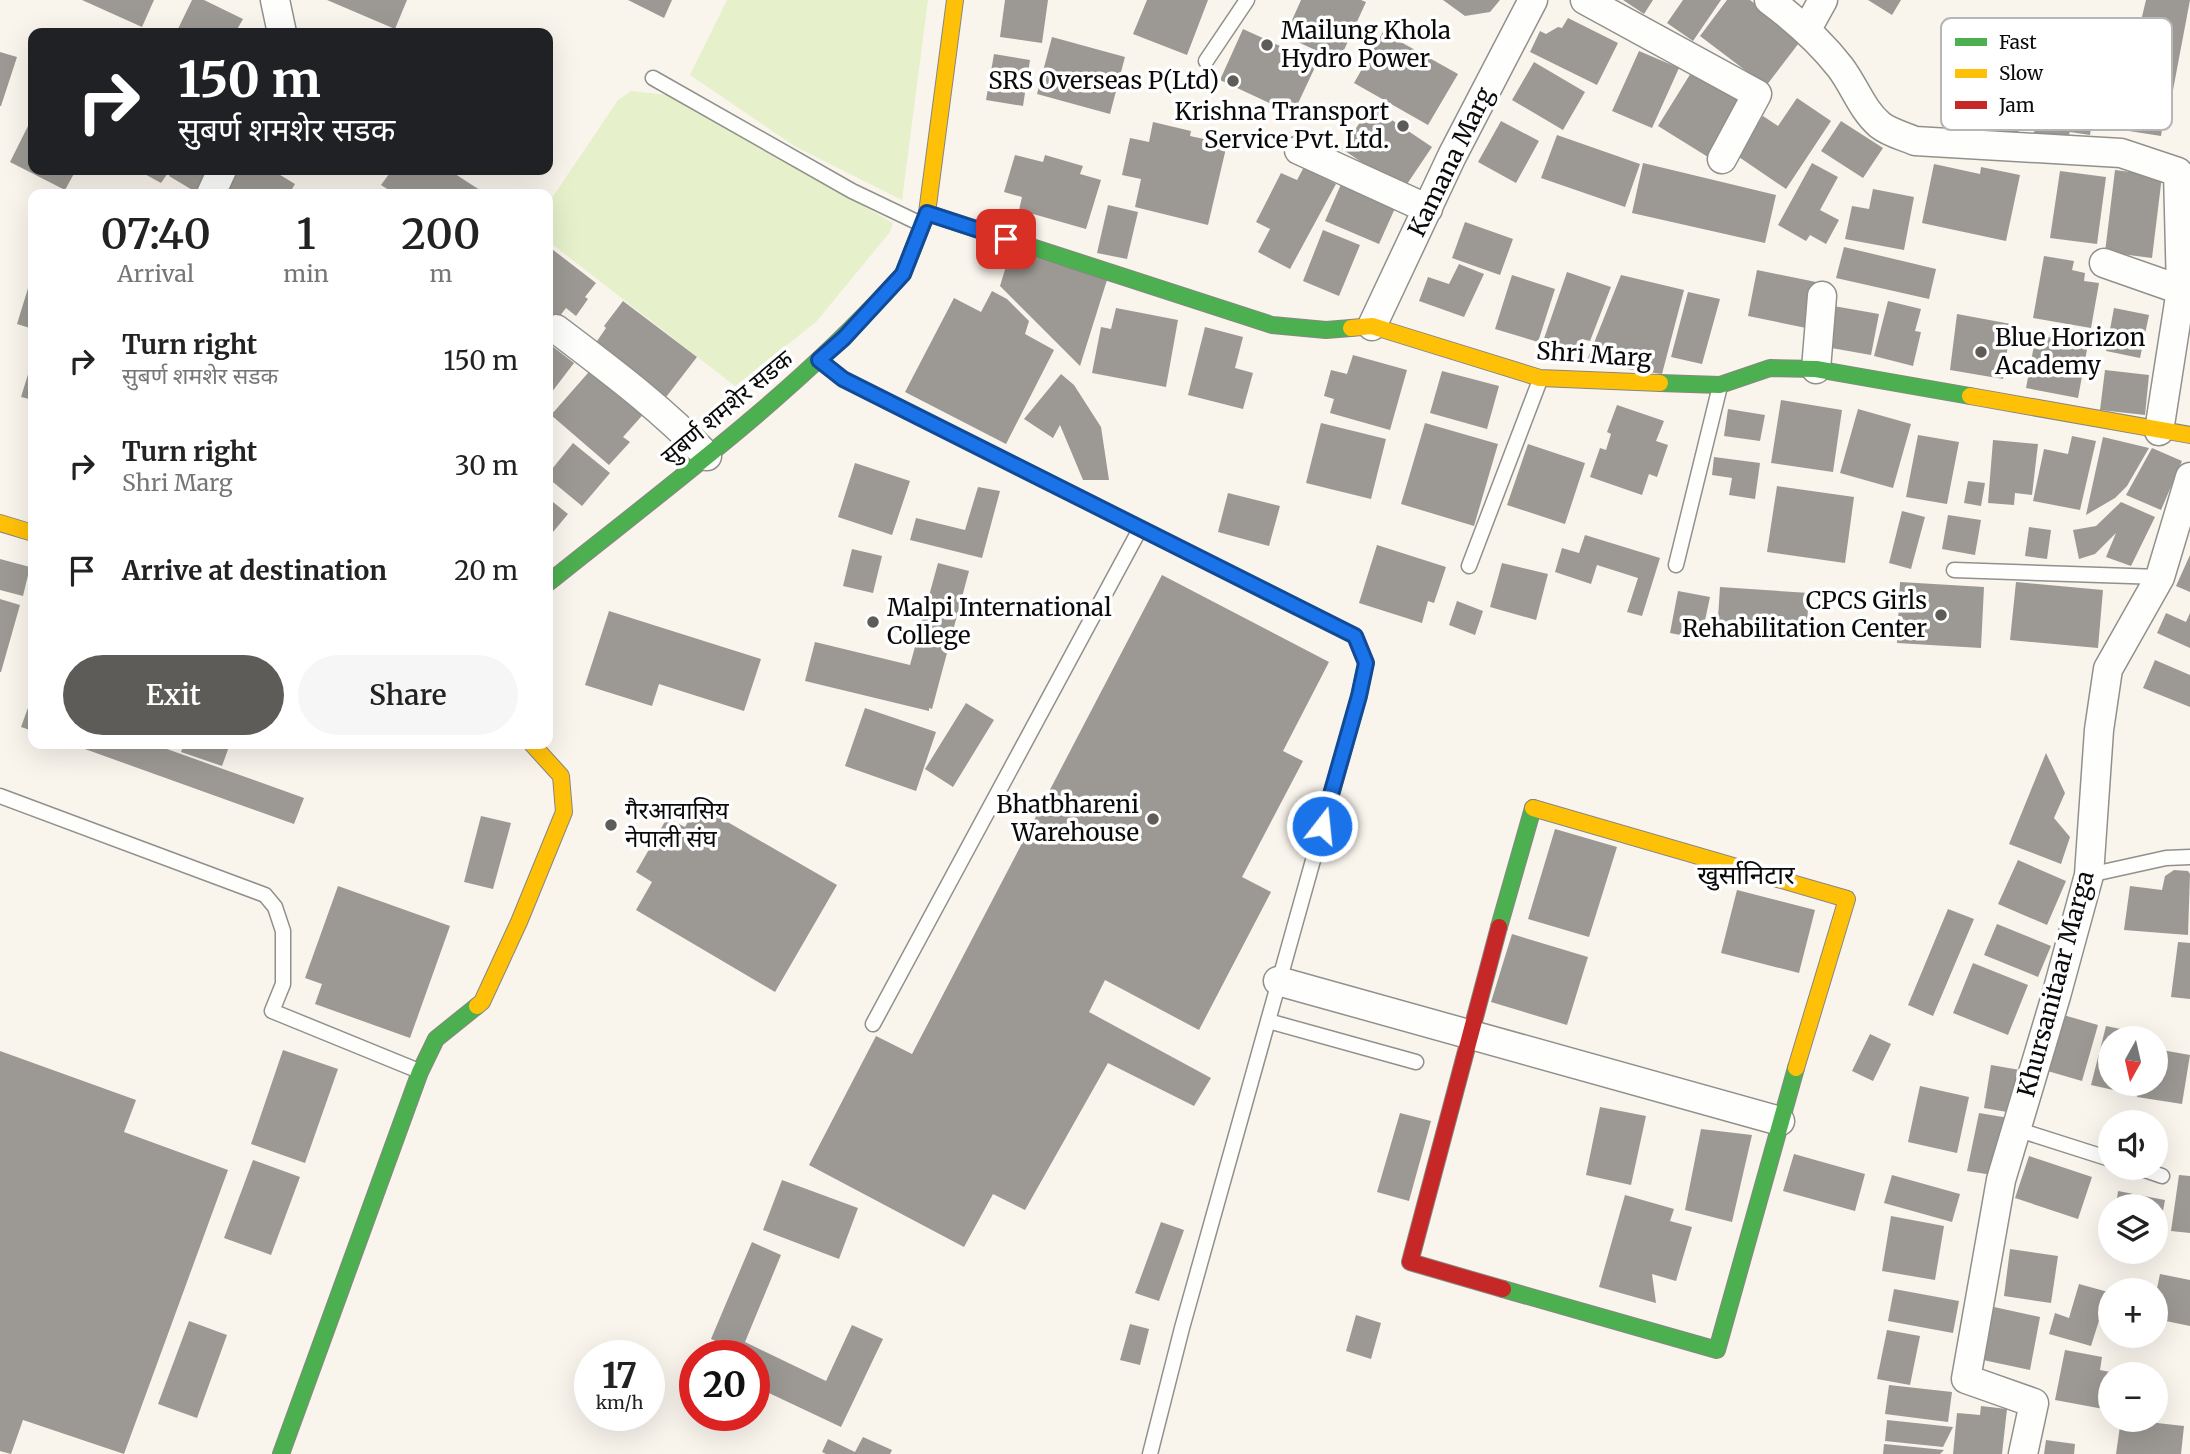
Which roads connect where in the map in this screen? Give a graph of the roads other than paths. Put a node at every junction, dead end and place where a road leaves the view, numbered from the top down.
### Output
1 (275, 0) edge
2 (955, 0) edge
3 (1247, 0) edge
4 (1533, 0) edge
5 (1585, 0) edge
6 (1769, 0) edge
7 (1823, 0) edge
8 (281, 28) edge
9 (1807, 29) junction
10 (1206, 61) dead end
11 (653, 78) dead end
12 (1299, 150) dead end
13 (1722, 159) dead end
14 (2184, 173) edge
15 (1428, 209) junction
16 (924, 219) junction
17 (2104, 263) dead end
18 (2181, 290) junction
19 (1822, 296) dead end
20 (1372, 326) junction
21 (556, 329) dead end
22 (819, 360) junction
23 (1816, 369) junction
24 (1540, 379) junction
25 (1720, 384) junction
26 (2159, 430) junction
27 (2190, 435) edge
28 (707, 456) junction
29 (2190, 477) edge
30 (0, 523) edge
31 (1140, 529) junction
32 (28, 531) edge
33 (1676, 565) dead end
34 (1469, 566) dead end
35 (1954, 570) dead end
36 (2160, 577) junction
37 (553, 579) edge
38 (537, 749) edge
39 (0, 796) edge
40 (2190, 857) edge
41 (2088, 875) junction
42 (1278, 981) junction
43 (1268, 1021) junction
44 (873, 1024) dead end
45 (1469, 1034) junction
46 (1416, 1062) dead end
47 (420, 1072) junction
48 (1780, 1121) junction
49 (2016, 1129) junction
50 (2098, 1155) edge
51 (281, 1454) edge
52 (1150, 1454) edge
53 (2023, 1454) edge

1 - 8 street
2 - 16 street, सुबर्ण शमशेर सडक
3 - 10 lane
4 - 15 street, Kamana Marg
5 - 13 street
6 - 9 street
7 - 9 street
9 - 14 street
11 - 16 lane
12 - 15 street
14 - 18 street
15 - 20 street, Kamana Marg
16 - 20 street, Shri Marg
16 - 22 street, सुबर्ण शमशेर सडक
17 - 18 street
18 - 26 street
19 - 23 street
20 - 24 street, Shri Marg
21 - 28 street
22 - 28 street, सुबर्ण शमशेर सडक
22 - 31 lane
23 - 25 street, Shri Marg
23 - 26 street, Shri Marg
24 - 25 street, Shri Marg
24 - 34 lane
25 - 33 lane
26 - 27 street, Shri Marg
28 - 37 street, सुबर्ण शमशेर सडक
29 - 36 street, Khursanitaar Marga
30 - 32 street
31 - 42 lane
31 - 44 lane
35 - 36 lane
36 - 41 street, Khursanitaar Marga
38 - 47 street
39 - 47 lane
40 - 41 lane
41 - 49 street, Khursanitaar Marga
42 - 43 lane
42 - 45 street
43 - 46 lane
43 - 52 lane
45 - 48 street
45 - 48 street
45 - 48 street
47 - 51 street
49 - 50 lane
49 - 53 street, Khursanitaar Marga

